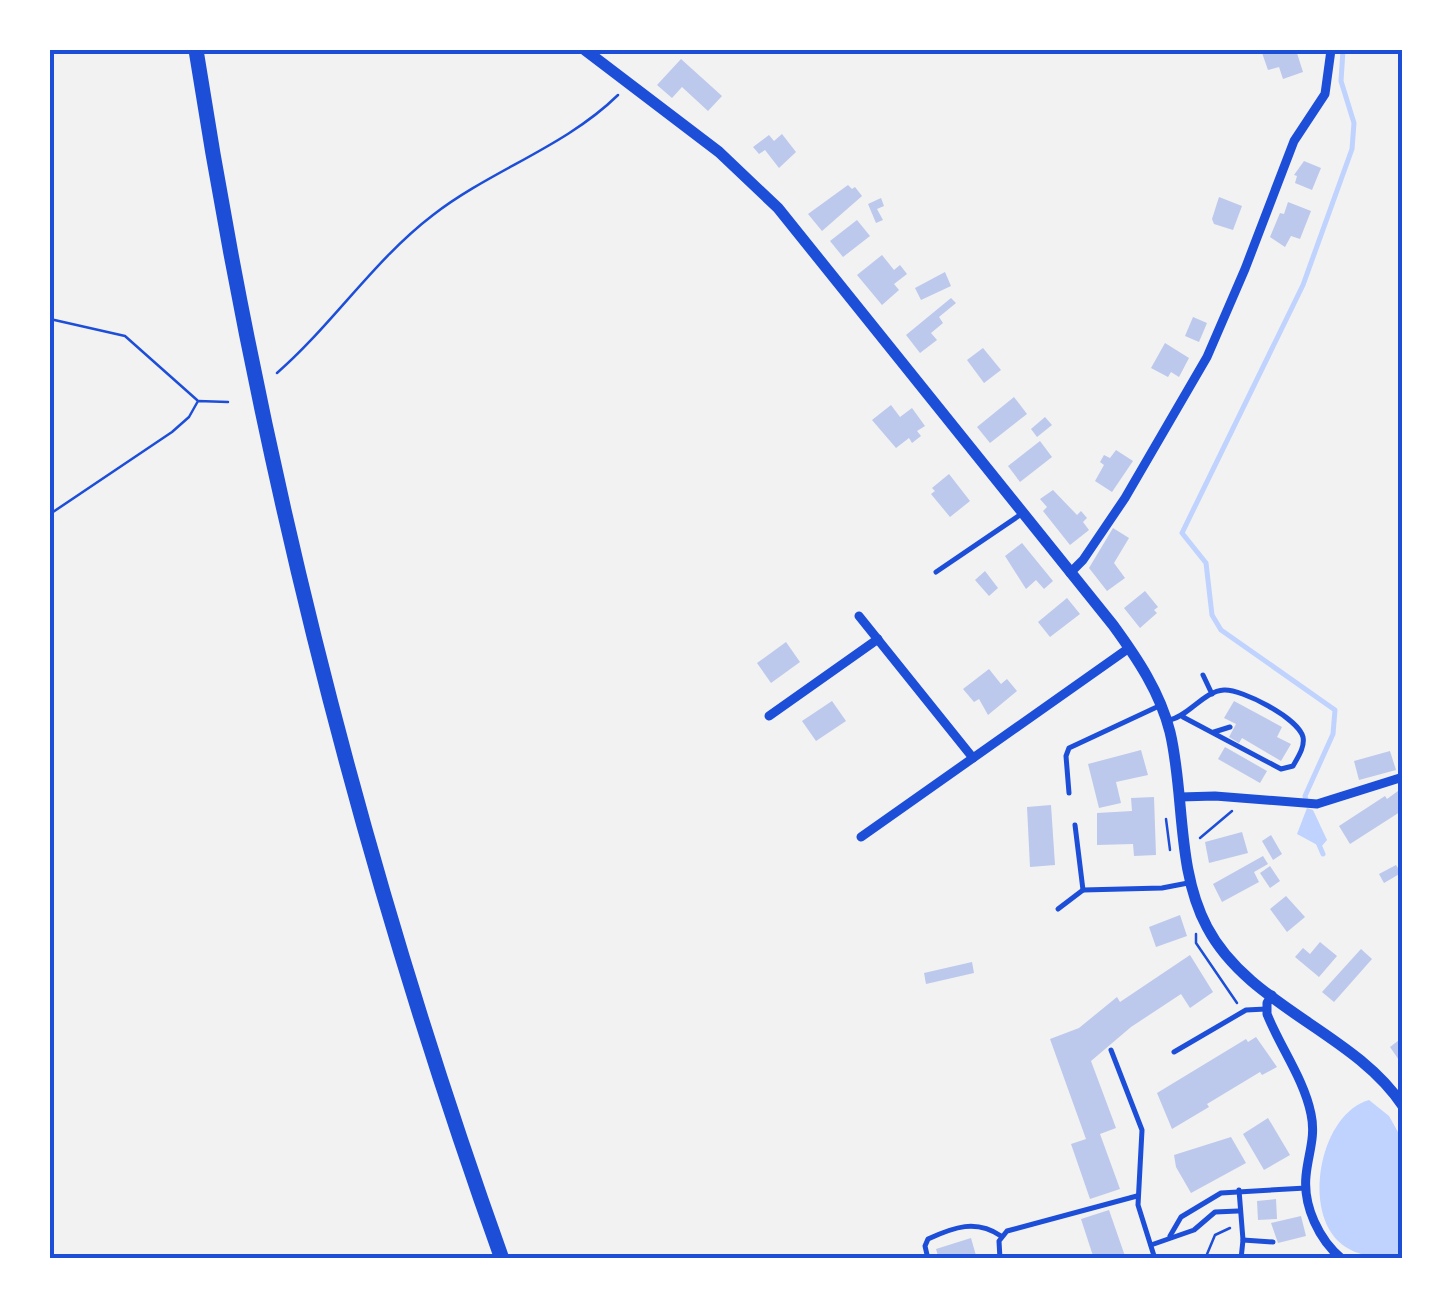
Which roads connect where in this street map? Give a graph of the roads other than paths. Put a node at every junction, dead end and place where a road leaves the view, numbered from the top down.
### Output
1 (196, 50) edge
2 (585, 50) edge
3 (1331, 50) edge
4 (1023, 513) junction
5 (936, 572) dead end
6 (1070, 572) junction
7 (860, 616) dead end
8 (878, 639) junction
9 (1129, 648) junction
10 (1203, 676) dead end
11 (1212, 694) junction
12 (1161, 705) junction
13 (769, 716) dead end
14 (1183, 717) junction
15 (1167, 721) junction
16 (1230, 727) dead end
17 (1212, 733) junction
18 (973, 758) junction
19 (1403, 776) edge
20 (1069, 794) dead end
21 (1180, 797) junction
22 (1074, 824) dead end
23 (860, 836) dead end
24 (1192, 883) junction
25 (1083, 890) junction
26 (1058, 909) dead end
27 (1272, 996) junction
28 (1266, 1008) junction
29 (1110, 1050) dead end
30 (1174, 1052) dead end
31 (1399, 1091) edge
32 (1403, 1106) edge
33 (1306, 1188) junction
34 (1239, 1190) junction
35 (1137, 1196) junction
36 (1203, 1203) junction
37 (1238, 1211) junction
38 (1210, 1216) junction
39 (1001, 1236) junction
40 (1170, 1236) junction
41 (1244, 1240) junction
42 (1274, 1242) dead end
43 (1150, 1245) junction
44 (502, 1259) edge
45 (928, 1259) edge
46 (1000, 1259) edge
47 (1155, 1259) edge
48 (1242, 1259) edge
49 (1342, 1259) edge

1 - 44 main road
2 - 4 street
3 - 6 street
4 - 5 lane
4 - 6 street
6 - 9 street
7 - 8 street
8 - 13 street
8 - 18 street
9 - 12 street
9 - 18 street
10 - 11 lane
11 - 14 lane
11 - 17 lane
12 - 15 street
12 - 20 lane
14 - 15 lane
14 - 17 lane
15 - 21 street
16 - 17 lane
18 - 23 street
19 - 21 street
21 - 24 street
22 - 25 lane
24 - 25 lane
24 - 27 street
25 - 26 lane
27 - 28 street
27 - 31 street
28 - 30 lane
28 - 33 street
29 - 35 lane
31 - 32 street
33 - 34 lane
33 - 49 street
34 - 36 lane
34 - 37 lane
35 - 39 lane
35 - 43 lane
36 - 38 lane
36 - 40 lane
37 - 38 lane
37 - 41 lane
38 - 40 lane
39 - 45 lane
39 - 46 lane
40 - 43 lane
41 - 42 lane
41 - 48 lane
43 - 47 lane

